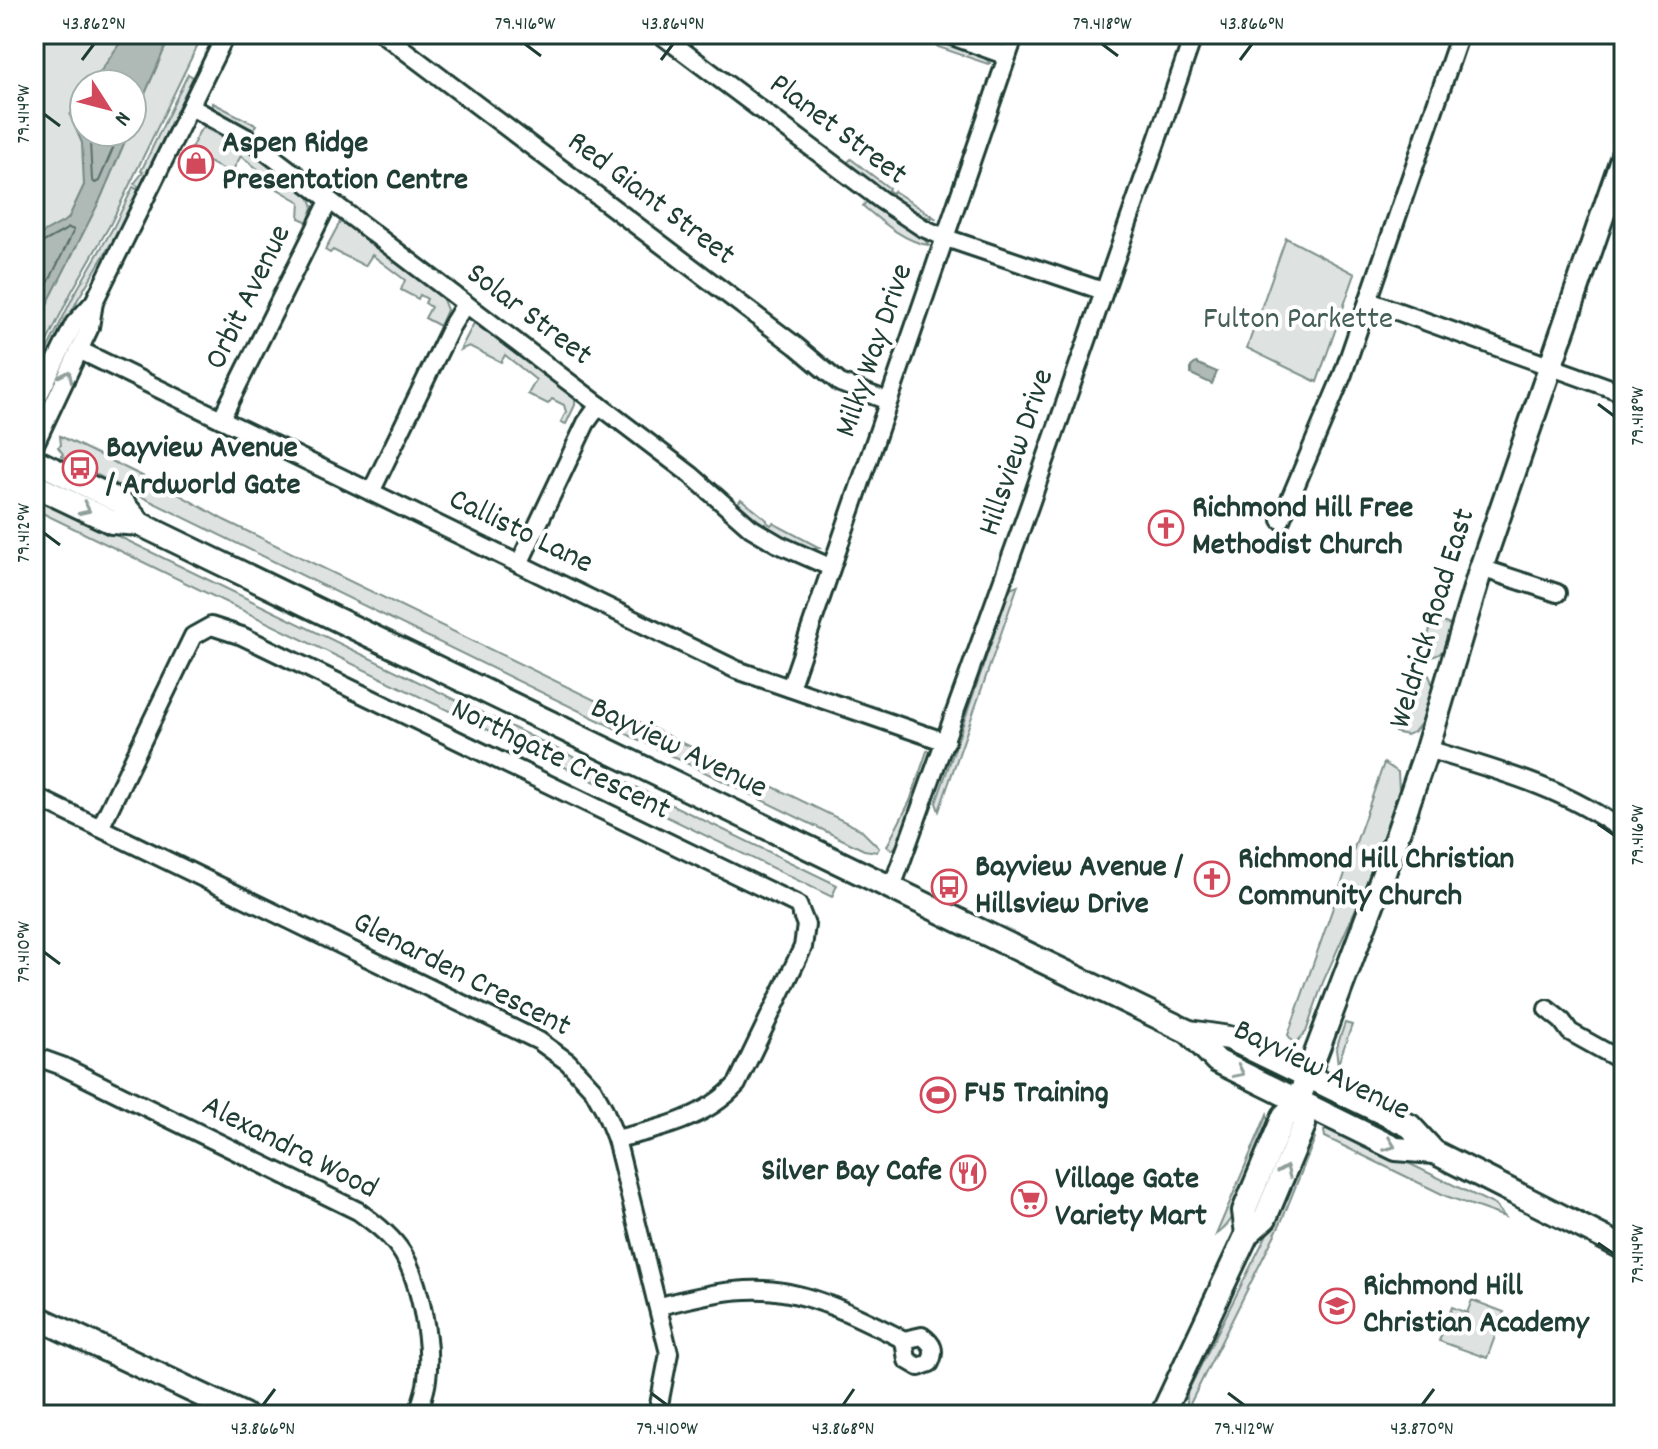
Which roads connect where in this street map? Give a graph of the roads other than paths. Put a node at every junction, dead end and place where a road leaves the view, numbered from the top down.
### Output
1 (226, 34) edge
2 (383, 34) edge
3 (660, 34) edge
4 (946, 34) edge
5 (1015, 34) edge
6 (1194, 34) edge
7 (1460, 34) edge
8 (1007, 56) junction
9 (191, 107) junction
10 (1624, 153) edge
11 (1619, 183) edge
12 (329, 201) junction
13 (946, 238) junction
14 (1103, 291) junction
15 (1369, 301) junction
16 (94, 302) junction
17 (465, 304) junction
18 (79, 350) junction
19 (1549, 367) junction
20 (1624, 393) edge
21 (888, 401) junction
22 (599, 405) junction
23 (34, 406) edge
24 (221, 419) junction
25 (34, 446) edge
26 (34, 460) edge
27 (34, 485) edge
28 (371, 492) junction
29 (1281, 520) dead end
30 (140, 524) junction
31 (519, 564) junction
32 (830, 567) junction
33 (1481, 568) junction
34 (1557, 593) dead end
35 (790, 688) junction
36 (946, 742) junction
37 (1427, 749) junction
38 (34, 796) edge
39 (100, 828) junction
40 (1624, 832) edge
41 (891, 890) junction
42 (1547, 1009) dead end
43 (1189, 1032) junction
44 (34, 1056) edge
45 (1624, 1062) edge
46 (1307, 1076) junction
47 (1298, 1101) junction
48 (616, 1139) junction
49 (1434, 1152) junction
50 (1624, 1248) edge
51 (659, 1306) junction
52 (34, 1316) edge
53 (904, 1340) dead end
54 (244, 1415) edge
55 (417, 1415) edge
56 (657, 1415) edge
57 (1163, 1415) edge

1 - 9 street
2 - 21 street, Red Giant Street
3 - 13 street, Planet Street
4 - 8 street
5 - 8 street, Milky Way Drive
6 - 14 street, Hillsview Drive
7 - 15 street
8 - 13 street, Milky Way Drive
9 - 12 street, Solar Street
9 - 16 street
10 - 11 main road, Weldrick Road East
11 - 19 main road, Weldrick Road East
12 - 17 street, Solar Street
12 - 24 street, Orbit Avenue
13 - 14 street, Planet Street
13 - 21 street, Milky Way Drive
14 - 36 street, Hillsview Drive
15 - 19 street
15 - 29 street
16 - 18 street
16 - 23 street
17 - 22 street, Solar Street
17 - 28 street
18 - 24 street, Callisto Lane
25 -> 18 street
19 - 20 street
19 - 33 main road, Weldrick Road East
21 - 32 street, Milky Way Drive
22 - 31 street
22 - 32 street, Solar Street
24 - 28 street, Callisto Lane
26 - 30 main road, Bayview Avenue
27 -> 30 main road, Bayview Avenue
28 - 31 street, Callisto Lane
30 - 41 main road, Bayview Avenue
31 - 35 street, Callisto Lane
32 - 35 street, Milky Way Drive
33 - 34 street
33 - 37 main road, Weldrick Road East
35 - 36 street, Callisto Lane
36 - 41 street, Hillsview Drive
37 - 40 street
37 - 46 main road, Weldrick Road East
38 - 39 street, Glenarden Crescent
39 - 48 street, Glenarden Crescent
39 - 48 street, Northgate Crescent
41 - 43 main road, Bayview Avenue
42 - 45 street
43 - 46 main road, Bayview Avenue
43 -> 47 main road, Bayview Avenue
44 - 55 street, Alexandra Wood
46 - 47 main road, Weldrick Road East
46 - 49 main road, Bayview Avenue
47 -> 49 main road, Bayview Avenue
47 - 57 main road, Weldrick Road East
48 - 51 street, Glenarden Crescent
49 - 50 main road, Bayview Avenue
51 - 53 street
51 - 56 street, Glenarden Crescent
52 - 54 main road

